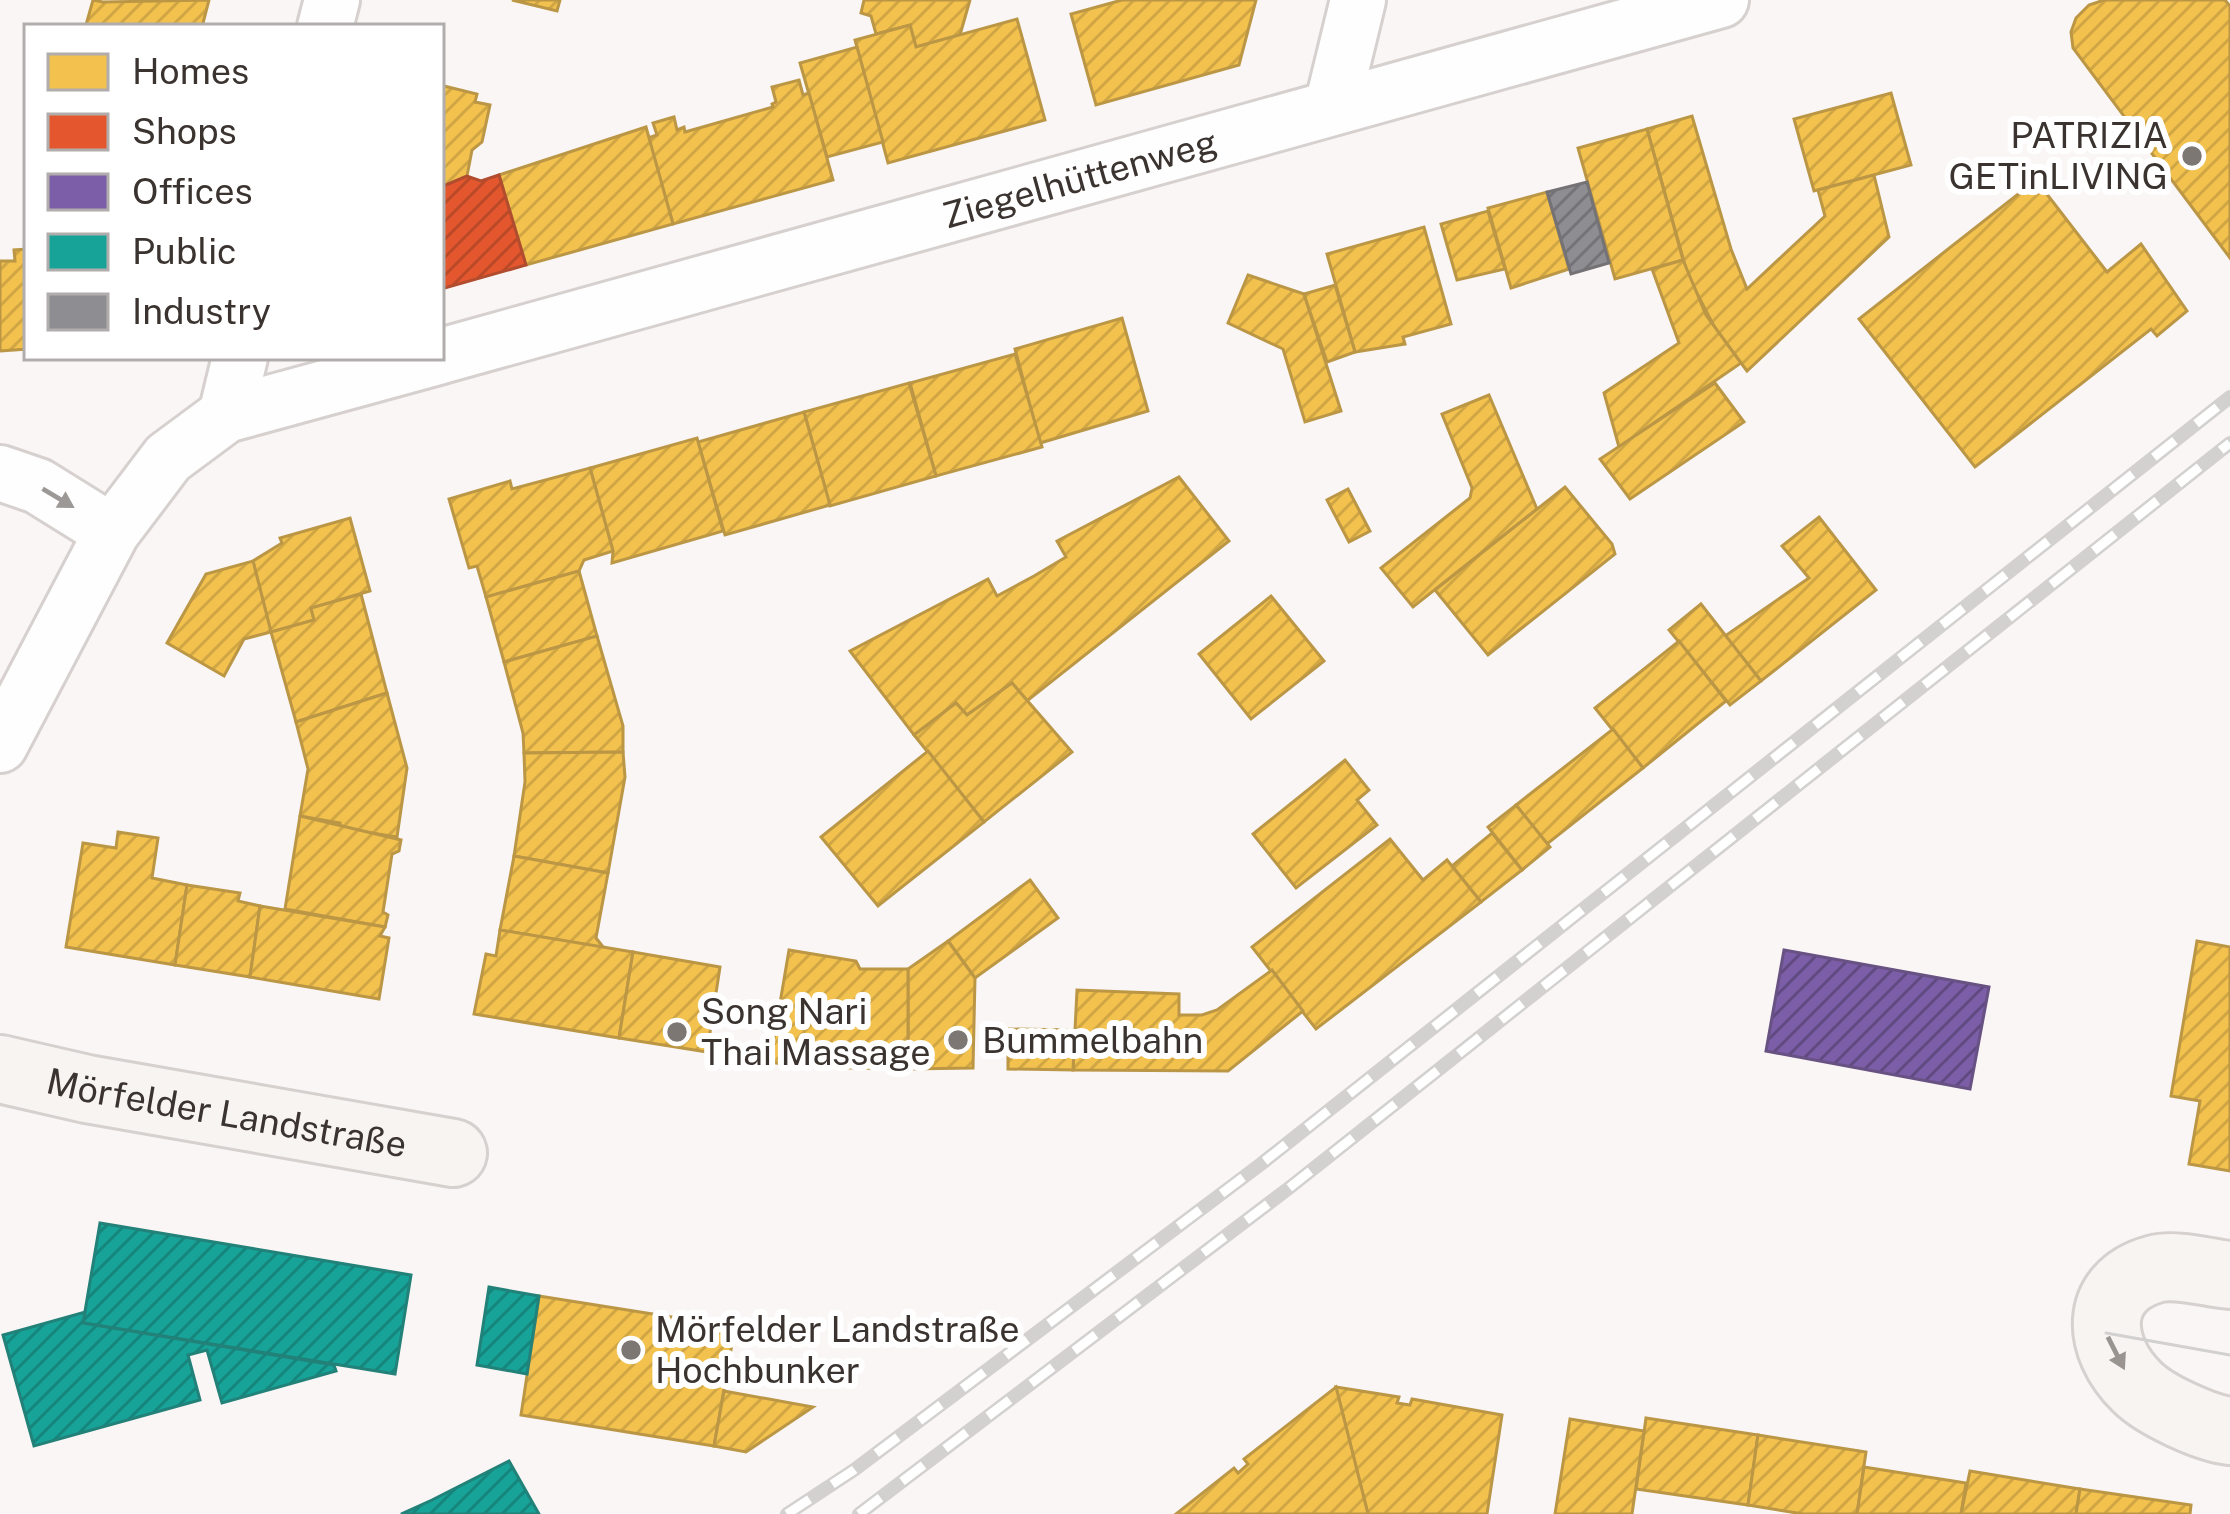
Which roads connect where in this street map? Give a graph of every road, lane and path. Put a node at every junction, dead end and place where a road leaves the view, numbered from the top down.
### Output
1 (1358, 0) edge
2 (1721, 0) edge
3 (1332, 107) junction
4 (444, 356) edge
5 (239, 360) edge
6 (429, 360) edge
7 (226, 415) junction
8 (0, 473) edge
9 (112, 532) junction
10 (0, 745) edge
11 (0, 1069) edge
12 (453, 1153) dead end
13 (2230, 1275) edge
14 (2230, 1431) edge

1 - 3 street
2 - 3 street, Ziegelhüttenweg
3 - 4 street, Ziegelhüttenweg
5 - 7 street
6 - 7 street, Ziegelhüttenweg
7 - 9 street, Ziegelhüttenweg
8 -> 9 street
9 - 10 street, Ziegelhüttenweg
11 - 12 main road, Mörfelder Landstraße
13 -> 14 main road

